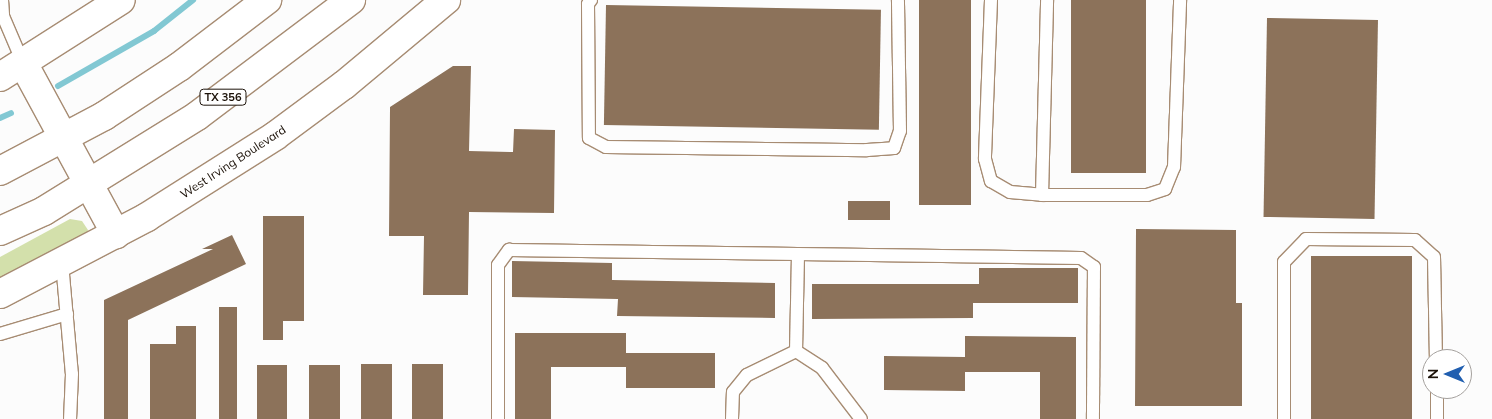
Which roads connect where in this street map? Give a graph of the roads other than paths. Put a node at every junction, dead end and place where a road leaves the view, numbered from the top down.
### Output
1 (2, 0) edge
2 (121, 0) edge
3 (267, 0) edge
4 (351, 0) edge
5 (446, 0) edge
6 (591, 0) edge
7 (898, 0) edge
8 (991, 0) edge
9 (1047, 0) edge
10 (1180, 0) edge
11 (11, 70) edge
12 (64, 138) junction
13 (0, 171) edge
14 (88, 184) junction
15 (1042, 195) junction
16 (0, 231) edge
17 (116, 234) junction
18 (798, 254) junction
19 (62, 263) junction
20 (0, 294) edge
21 (67, 314) junction
22 (0, 334) edge
23 (1436, 349) edge
24 (796, 350) junction
25 (1437, 399) edge
26 (70, 419) edge
27 (498, 419) edge
28 (732, 419) edge
29 (861, 419) edge
30 (1094, 419) edge
31 (1284, 419) edge
32 (1437, 419) edge

1 - 11 lane
2 - 11 main road
3 - 12 main road
4 - 14 main road, TX 356
5 - 17 main road, West Irving Boulevard
6 - 7 lane
8 - 15 lane
9 - 15 lane
10 - 15 lane
11 - 12 main road
12 - 13 main road
12 - 14 main road
14 - 16 main road, TX 356
14 - 17 main road
17 - 19 main road, West Irving Boulevard
18 - 24 lane
18 - 27 lane
18 - 30 lane
19 - 20 main road, West Irving Boulevard
19 - 21 lane
21 - 22 lane
21 - 26 lane
23 - 31 lane
24 - 28 lane
24 - 29 lane
25 - 32 lane

